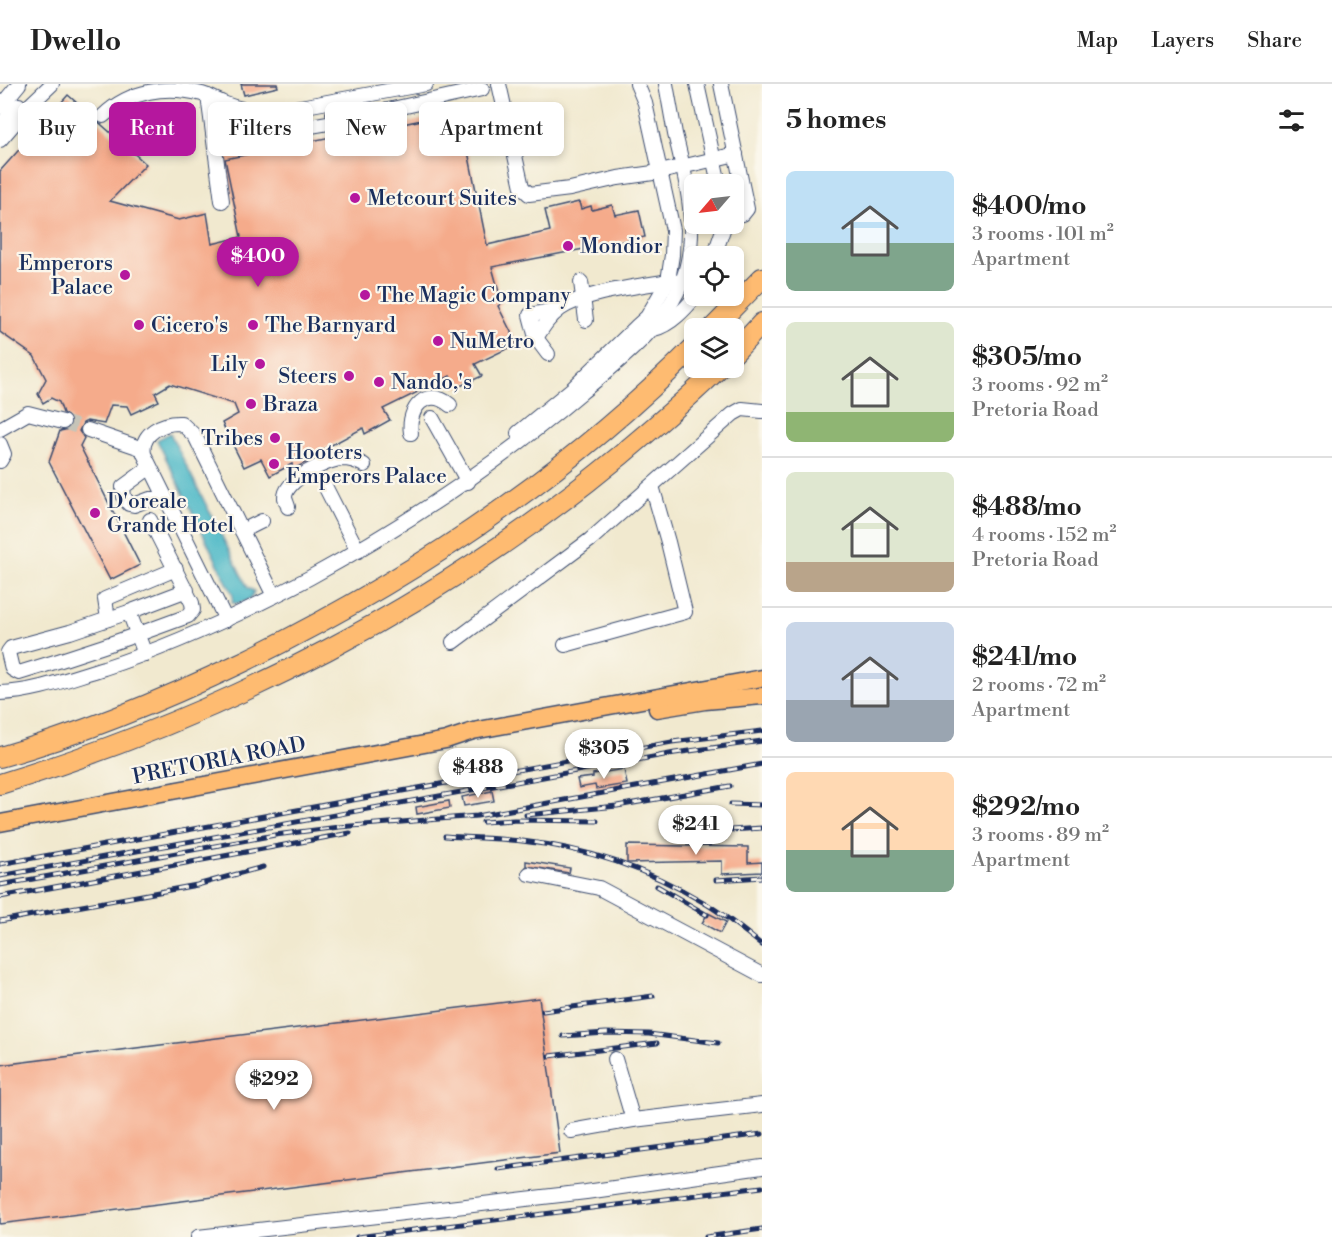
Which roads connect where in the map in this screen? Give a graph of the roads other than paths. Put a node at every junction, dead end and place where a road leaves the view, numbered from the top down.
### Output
1 (19, 84) edge
2 (426, 84) edge
3 (499, 84) edge
4 (637, 84) edge
5 (697, 84) edge
6 (721, 84) edge
7 (44, 87) edge
8 (482, 89) dead end
9 (394, 90) junction
10 (204, 91) edge
11 (667, 91) edge
12 (229, 102) edge
13 (397, 102) edge
14 (645, 103) junction
15 (313, 105) edge
16 (407, 106) edge
17 (0, 107) edge
18 (103, 116) dead end
19 (0, 125) edge
20 (0, 140) edge
21 (736, 153) junction
22 (713, 159) junction
23 (683, 166) junction
24 (660, 172) junction
25 (717, 174) edge
26 (740, 174) edge
27 (744, 194) edge
28 (222, 201) dead end
29 (744, 213) edge
30 (683, 278) junction
31 (762, 278) edge
32 (668, 281) junction
33 (580, 282) dead end
34 (584, 298) junction
35 (686, 306) edge
36 (723, 318) edge
37 (586, 320) dead end
38 (762, 323) edge
39 (650, 329) junction
40 (744, 342) edge
41 (548, 354) dead end
42 (684, 356) edge
43 (708, 378) edge
44 (450, 405) dead end
45 (762, 411) edge
46 (432, 418) dead end
47 (63, 422) tunnel mouth
48 (0, 429) edge
49 (88, 430) tunnel mouth
50 (411, 432) dead end
51 (0, 444) edge
52 (143, 449) junction
53 (0, 461) edge
54 (364, 465) dead end
55 (144, 472) junction
56 (466, 479) junction
57 (652, 486) junction
58 (326, 488) dead end
59 (150, 499) junction
60 (165, 499) junction
61 (288, 507) dead end
62 (150, 520) dead end
63 (262, 521) dead end
64 (242, 531) junction
65 (358, 551) junction
66 (176, 569) junction
67 (186, 590) junction
68 (274, 596) junction
69 (129, 612) junction
70 (108, 619) junction
71 (226, 620) junction
72 (138, 635) junction
73 (453, 642) dead end
74 (565, 645) dead end
75 (145, 654) junction
76 (762, 678) edge
77 (0, 693) edge
78 (762, 696) edge
79 (446, 740) junction
80 (0, 757) edge
81 (0, 784) edge
82 (0, 823) edge
83 (529, 874) dead end
84 (762, 975) edge
85 (615, 1059) dead end
86 (762, 1105) edge
87 (633, 1120) junction
88 (571, 1131) dead end
89 (762, 1167) edge
90 (198, 1237) edge

1 - 17 street
2 - 9 street
3 - 24 street
4 - 14 street
5 - 22 street
6 - 21 street
7 - 19 street
7 - 20 street
8 - 16 street
9 - 13 street
9 - 15 street
10 - 12 street
10 - 18 street
10 - 28 street
11 - 14 street
11 - 23 street
14 - 24 street
21 - 22 street
21 - 26 street
22 - 23 street
22 - 25 street
23 - 24 street
23 - 30 street
24 - 32 street
27 - 29 street
30 - 32 street
30 - 39 street
31 - 36 highway
32 - 34 street
32 - 56 street
33 - 34 street
34 - 37 street
34 - 41 street
35 - 39 street
38 - 40 highway
39 - 56 street
42 - 80 highway
43 - 81 highway
44 - 50 street
45 - 57 street
46 - 56 street
47 - 48 street
49 - 52 street
51 - 53 street
52 - 55 street
52 - 64 street
54 - 61 street
55 - 59 street
55 - 59 street
55 - 60 street
56 - 65 street
57 - 73 street
57 - 74 street
58 - 65 street
59 - 60 street
60 - 71 street
62 - 66 street
63 - 64 street
64 - 68 street
65 - 68 street
66 - 67 street
66 - 70 street
67 - 69 street
67 - 72 street
68 - 71 street
69 - 70 street
69 - 72 street
70 - 72 street
71 - 75 street
72 - 75 street
75 - 77 street
76 - 79 main road, PRETORIA ROAD
78 - 79 main road, PRETORIA ROAD
79 - 82 main road, PRETORIA ROAD
83 - 84 street
85 - 87 street
86 - 87 street
87 - 88 street
89 - 90 street

